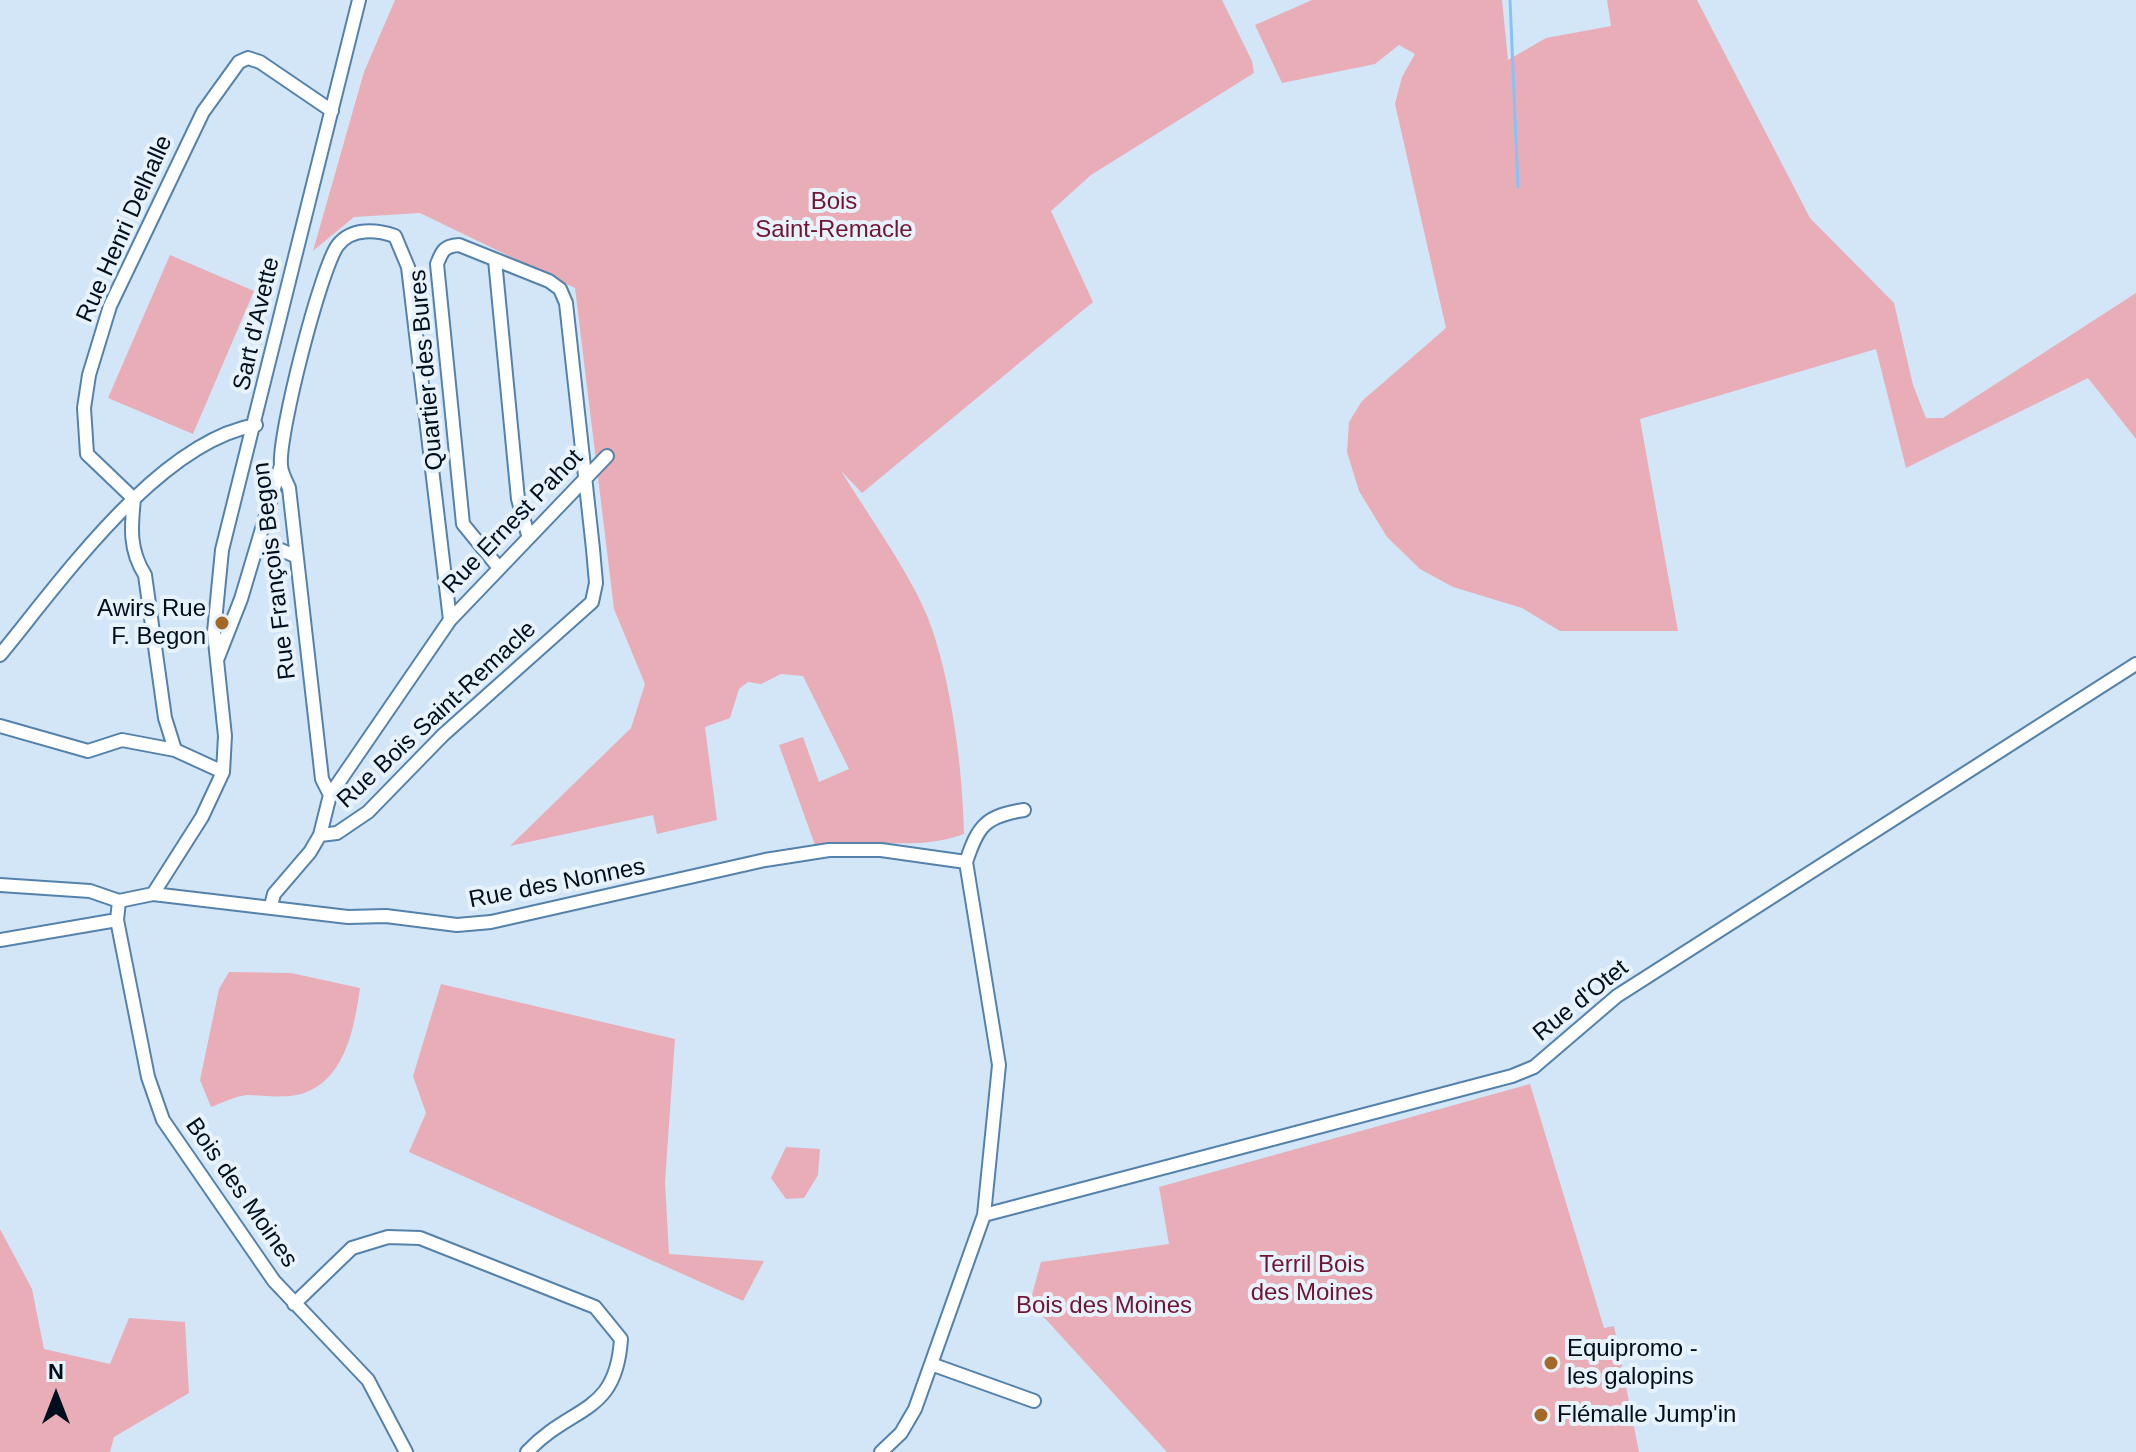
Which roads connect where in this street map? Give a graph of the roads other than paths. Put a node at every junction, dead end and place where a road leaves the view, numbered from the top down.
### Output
1 (359, 0) edge
2 (332, 111) junction
3 (376, 230) joint
4 (495, 260) junction
5 (256, 425) junction
6 (607, 456) dead end
7 (281, 465) junction
8 (584, 478) junction
9 (134, 499) junction
10 (528, 535) junction
11 (256, 551) junction
12 (295, 556) junction
13 (499, 568) junction
14 (596, 583) joint
15 (216, 598) junction
16 (241, 599) junction
17 (450, 620) junction
18 (0, 655) edge
19 (216, 661) junction
20 (2136, 664) edge
21 (0, 726) edge
22 (175, 750) junction
23 (223, 772) junction
24 (330, 795) junction
25 (1024, 810) dead end
26 (320, 835) junction
27 (966, 862) junction
28 (0, 885) edge
29 (153, 894) junction
30 (119, 901) junction
31 (271, 906) junction
32 (117, 920) junction
33 (0, 940) edge
34 (984, 1215) junction
35 (294, 1304) junction
36 (931, 1364) junction
37 (1034, 1401) dead end
38 (406, 1452) edge
39 (527, 1452) edge
40 (881, 1452) edge

1 - 2 street, Sart d'Avette
2 - 5 street, Sart d'Avette
2 - 9 street, Rue Henri Delhalle
3 - 7 street, Rue François Begon
3 - 17 street, Rue Ernest Pahot
4 - 8 street, Quartier des Bures
4 - 10 street
4 - 13 street, Quartier des Bures
5 - 9 street
5 - 15 street, Sart d'Avette
6 - 8 street, Rue Ernest Pahot
7 - 11 street, Sart d'Avette
7 - 12 street, Rue François Begon
8 - 10 street, Rue Ernest Pahot
8 - 14 street, Quartier des Bures
9 - 18 street
9 - 22 street
10 - 13 street, Rue Ernest Pahot
11 - 12 street
11 - 16 street, Sart d'Avette
12 - 24 street, Rue François Begon
13 - 17 street, Rue Ernest Pahot
14 - 26 street, Rue Bois Saint-Remacle
15 - 16 street
15 - 19 street, Sart d'Avette
16 - 19 street, Sart d'Avette
17 - 24 street, Rue Ernest Pahot
19 - 23 street, Sart d'Avette
20 - 34 street, Rue d'Otet
21 - 22 street
22 - 23 street
23 - 29 street, Sart d'Avette
24 - 26 street, Rue Ernest Pahot
25 - 27 street
26 - 31 street, Rue Bois Saint-Remacle
27 - 31 street, Rue des Nonnes
27 - 34 street
28 - 30 street
29 - 30 street
29 - 31 street, Rue des Nonnes
30 - 32 street
32 - 33 street
32 - 35 street, Bois des Moines
34 - 36 street
35 - 38 street, Bois des Moines
35 - 39 street
36 - 37 street
36 - 40 street

